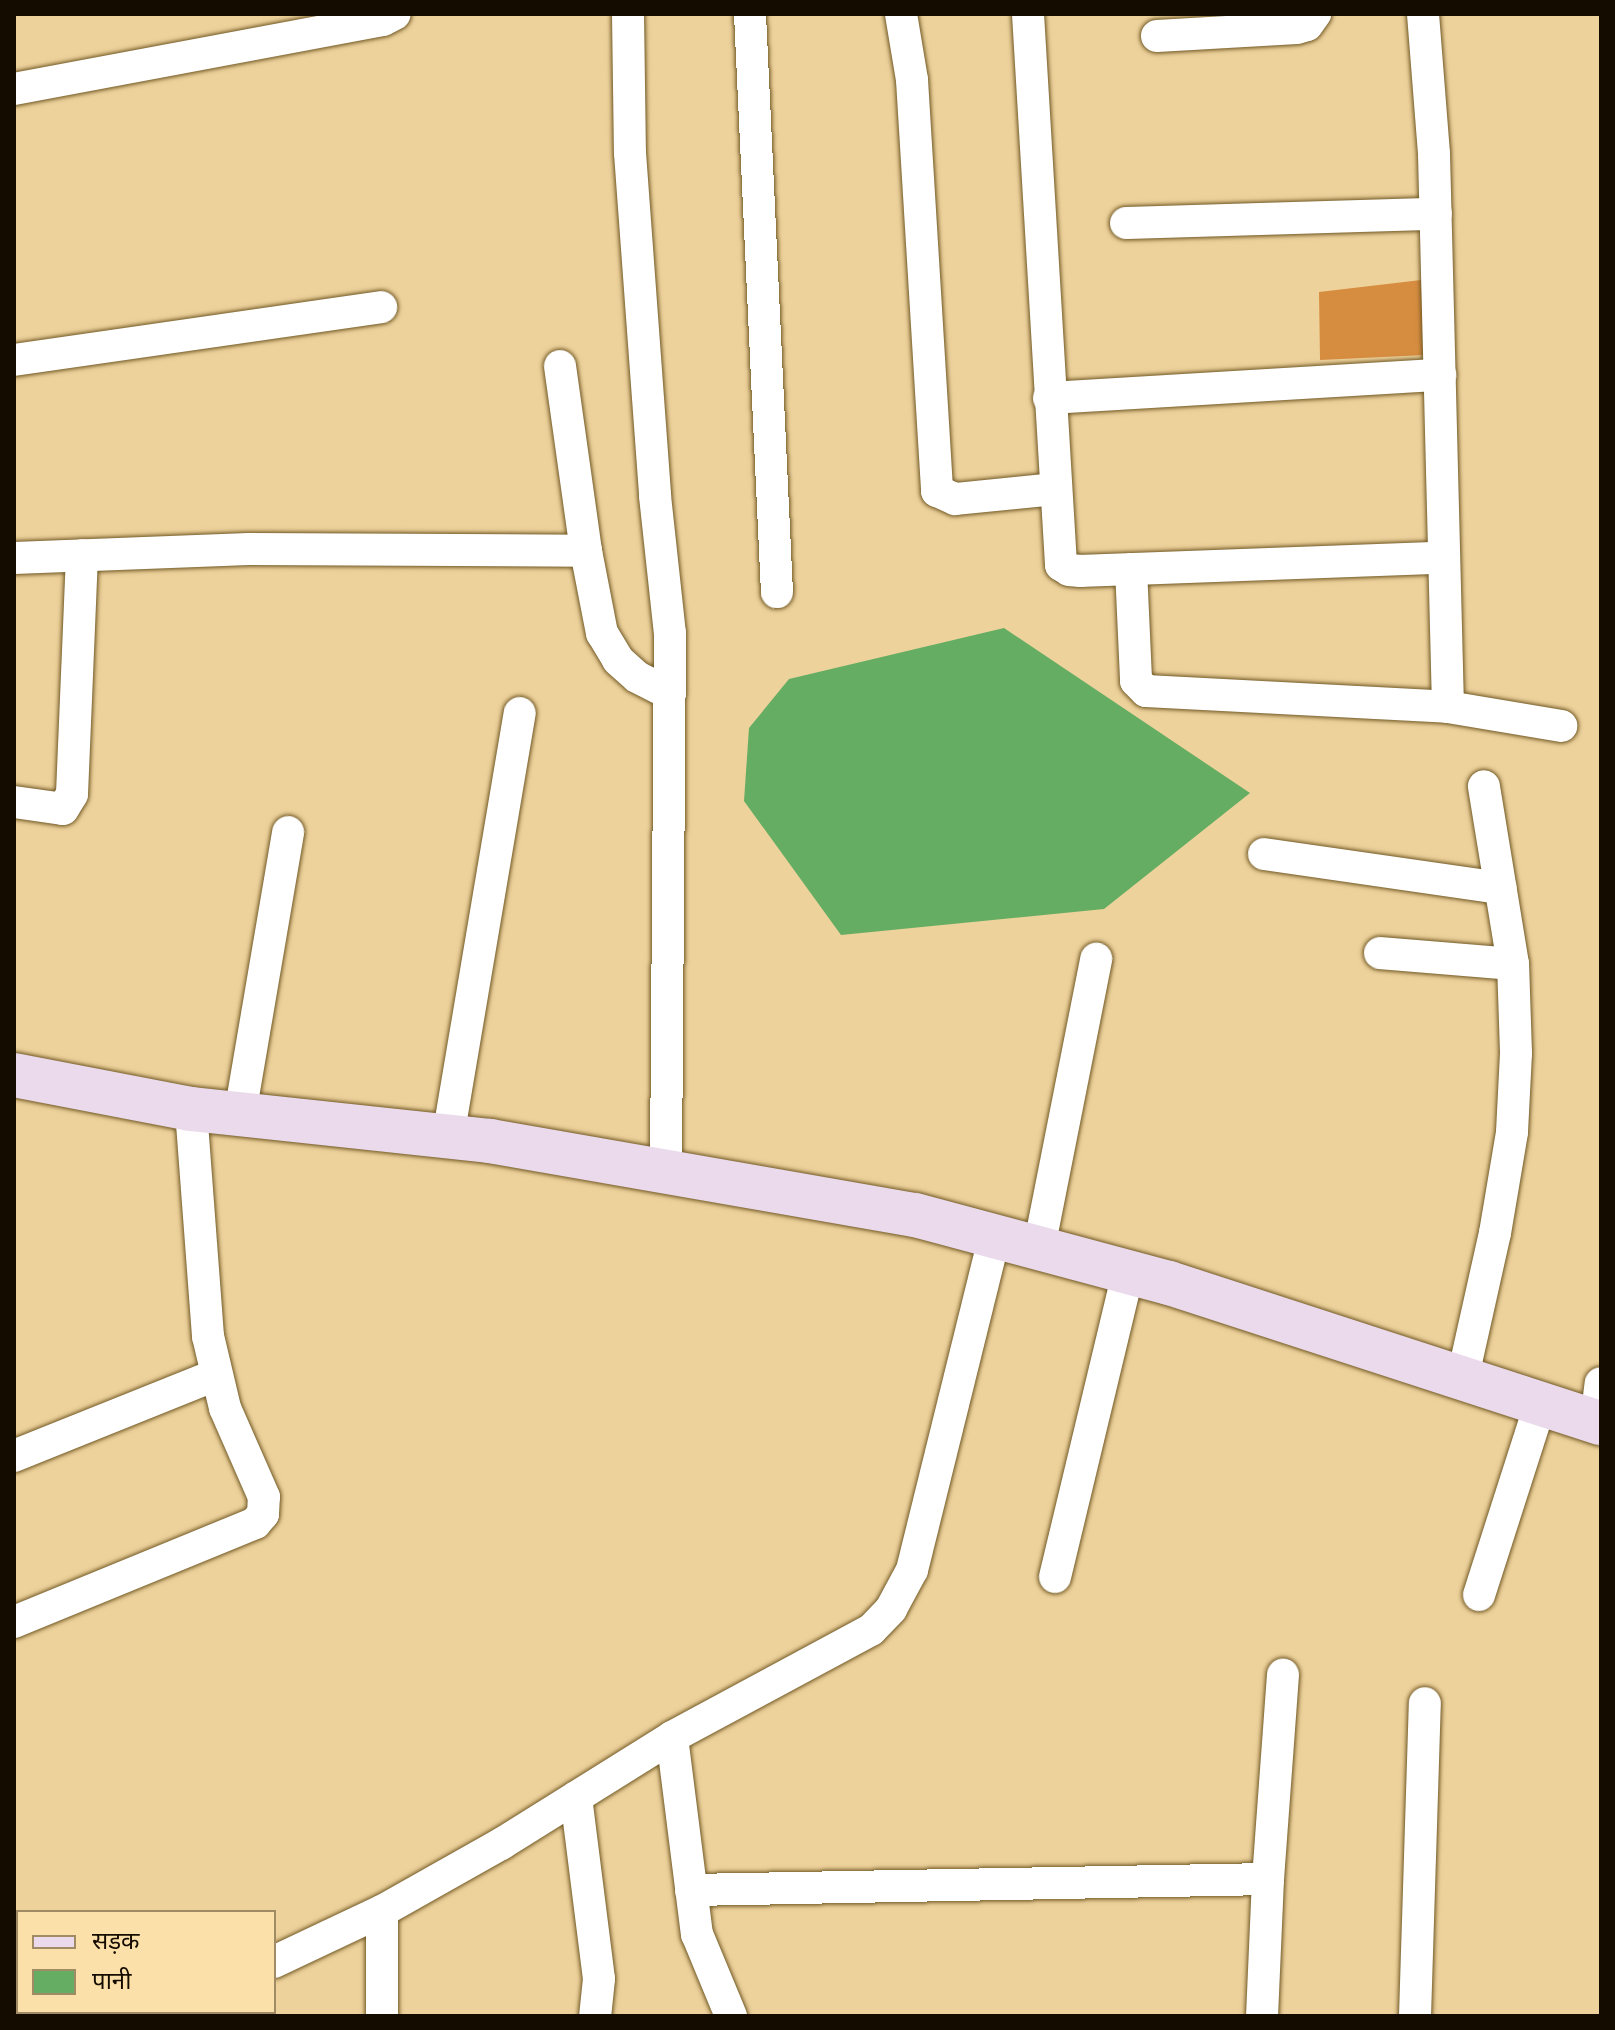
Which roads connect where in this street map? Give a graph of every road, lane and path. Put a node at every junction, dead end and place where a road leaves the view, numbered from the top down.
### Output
1 (395, 14) edge
2 (628, 14) edge
3 (750, 14) edge
4 (901, 14) edge
5 (1028, 14) edge
6 (1315, 14) edge
7 (1423, 14) edge
8 (1192, 24) edge
9 (1157, 36) dead end
10 (14, 89) edge
11 (1436, 214) junction
12 (1126, 223) dead end
13 (381, 307) dead end
14 (14, 360) edge
15 (560, 366) dead end
16 (1440, 375) junction
17 (1049, 398) junction
18 (1055, 489) junction
19 (586, 551) junction
20 (82, 555) junction
21 (14, 558) edge
22 (1444, 558) junction
23 (1131, 569) junction
24 (777, 592) dead end
25 (670, 694) junction
26 (1448, 707) junction
27 (520, 713) dead end
28 (1561, 726) dead end
29 (1484, 786) dead end
30 (14, 802) edge
31 (288, 832) dead end
32 (1264, 854) dead end
33 (1501, 888) junction
34 (1380, 953) dead end
35 (1096, 959) dead end
36 (1513, 964) junction
37 (14, 1075) edge
38 (191, 1109) junction
39 (240, 1114) junction
40 (448, 1137) junction
41 (666, 1171) junction
42 (995, 1235) junction
43 (1039, 1248) junction
44 (1128, 1272) junction
45 (216, 1375) junction
46 (1463, 1376) junction
47 (1541, 1402) junction
48 (1599, 1409) edge
49 (14, 1456) edge
50 (1055, 1577) dead end
51 (1479, 1595) dead end
52 (14, 1622) edge
53 (1283, 1675) dead end
54 (1425, 1703) dead end
55 (672, 1737) junction
56 (576, 1797) junction
57 (1268, 1879) junction
58 (691, 1890) junction
59 (382, 1911) junction
60 (276, 1961) edge
61 (382, 2016) edge
62 (595, 2016) edge
63 (731, 2016) edge
64 (1262, 2016) edge
65 (1415, 2016) edge

1 - 10 street
2 - 25 street
3 - 24 street
4 - 18 street
5 - 17 street
6 - 8 street
7 - 11 street
8 - 9 street
11 - 12 street
11 - 16 street
13 - 14 street
15 - 19 street
16 - 17 street
16 - 22 street
17 - 18 street
18 - 23 street
19 - 20 street
19 - 25 street
20 - 21 street
20 - 30 street
22 - 23 street
22 - 26 street
23 - 26 street
25 - 41 street
26 - 28 street
27 - 40 street
29 - 33 street
31 - 39 street
32 - 33 street
33 - 36 street
34 - 36 street
35 - 43 street
36 - 46 street
37 - 38 street
38 - 39 street
38 - 45 street
39 - 40 street
40 - 41 street
41 - 42 street
42 - 43 street
42 - 55 street
43 - 44 street
44 - 46 street
44 - 50 street
45 - 49 street
45 - 52 street
46 - 47 street
47 - 48 street
47 - 51 street
53 - 57 street
54 - 65 street
55 - 56 street
55 - 58 street
56 - 59 street
56 - 62 street
57 - 58 street
57 - 64 street
58 - 63 street
59 - 60 street
59 - 61 street

